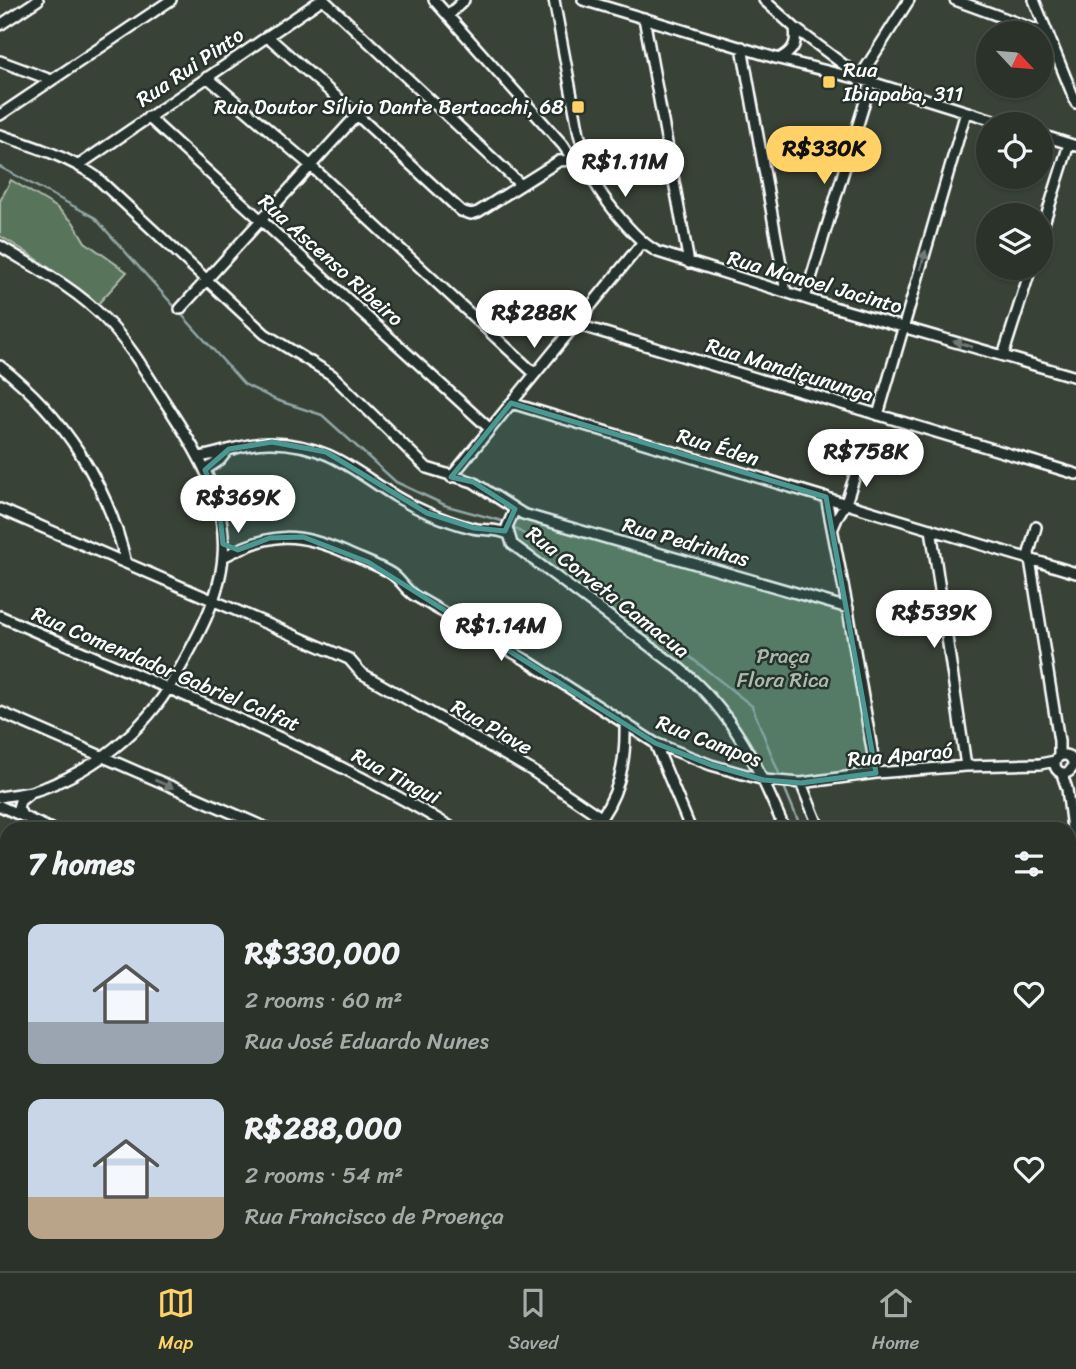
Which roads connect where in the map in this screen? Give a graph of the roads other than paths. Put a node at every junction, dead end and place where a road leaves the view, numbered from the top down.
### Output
1 (38, 0) edge
2 (171, 0) edge
3 (322, 0) edge
4 (434, 0) edge
5 (464, 0) edge
6 (554, 0) edge
7 (583, 0) edge
8 (764, 0) edge
9 (909, 0) edge
10 (955, 0) edge
11 (1034, 0) edge
12 (599, 2) edge
13 (449, 16) junction
14 (643, 18) junction
15 (1012, 21) edge
16 (1043, 21) edge
17 (0, 25) edge
18 (795, 28) junction
19 (267, 36) junction
20 (742, 47) junction
21 (1054, 49) edge
22 (779, 59) junction
23 (0, 61) edge
24 (207, 76) junction
25 (51, 80) junction
26 (864, 80) junction
27 (1076, 103) edge
28 (966, 112) junction
29 (357, 114) junction
30 (0, 115) edge
31 (976, 115) edge
32 (148, 117) junction
33 (0, 135) edge
34 (1053, 139) edge
35 (1072, 145) edge
36 (578, 157) junction
37 (79, 165) junction
38 (311, 166) junction
39 (521, 185) junction
40 (1052, 203) edge
41 (261, 220) junction
42 (642, 243) junction
43 (0, 246) edge
44 (689, 263) junction
45 (208, 280) junction
46 (1027, 280) edge
47 (786, 292) junction
48 (805, 298) junction
49 (180, 309) dead end
50 (575, 324) junction
51 (904, 326) junction
52 (1003, 356) junction
53 (0, 366) edge
54 (534, 373) junction
55 (1076, 377) edge
56 (510, 403) junction
57 (878, 415) junction
58 (490, 429) junction
59 (229, 449) junction
60 (199, 457) junction
61 (858, 466) dead end
62 (205, 470) junction
63 (1076, 474) edge
64 (451, 477) junction
65 (826, 497) junction
66 (846, 503) junction
67 (0, 509) edge
68 (515, 509) junction
69 (1036, 527) dead end
70 (931, 529) junction
71 (505, 530) junction
72 (833, 530) junction
73 (223, 544) junction
74 (238, 550) junction
75 (223, 557) junction
76 (1031, 560) junction
77 (126, 563) junction
78 (1076, 573) edge
79 (213, 601) junction
80 (848, 608) junction
81 (0, 616) edge
82 (169, 689) junction
83 (0, 712) edge
84 (625, 724) junction
85 (655, 743) junction
86 (319, 754) joint
87 (102, 757) junction
88 (1066, 764) edge
89 (966, 766) junction
90 (876, 773) junction
91 (764, 780) junction
92 (801, 783) junction
93 (31, 792) junction
94 (0, 797) edge
95 (0, 806) edge
96 (22, 816) junction
97 (602, 818) junction
98 (35, 822) edge
99 (252, 822) edge
100 (443, 822) edge
101 (599, 822) edge
102 (688, 822) edge
103 (782, 822) edge
104 (817, 822) edge
105 (1070, 822) edge

1 - 17 street
2 - 25 street
3 - 19 street, Rua Rui Pinto
3 - 39 street
4 - 13 street, Rua Manoel Jacinto
5 - 13 street
6 - 36 street
7 - 12 street
8 - 18 street
9 - 26 street
10 - 15 street
11 - 16 street
12 - 14 street
13 - 36 street, Rua Manoel Jacinto
14 - 20 street
14 - 44 street
18 - 22 street
18 - 26 street
19 - 24 street, Rua Rui Pinto
19 - 29 street
20 - 22 street
20 - 47 street
21 - 27 street
22 - 26 street
23 - 25 street
24 - 32 street, Rua Rui Pinto
24 - 38 street
25 - 30 street
26 - 28 street
26 - 48 street
28 - 31 street
51 -> 28 street
29 - 38 street
29 - 39 street
32 - 37 street, Rua Rui Pinto
32 - 41 street, Rua Ascenso Ribeiro
33 - 37 street, Rua Corveta Camacua
34 - 35 street
35 - 40 street
36 - 39 street
36 - 42 street, Rua Manoel Jacinto
37 - 45 street, Rua Corveta Camacua
38 - 41 street
38 - 54 street
41 - 45 street
41 - 58 street, Rua Ascenso Ribeiro
42 - 44 street, Rua Manoel Jacinto
42 - 50 street
43 - 60 street
44 - 47 street, Rua Manoel Jacinto
45 - 49 street
45 - 64 street, Rua Corveta Camacua
46 - 52 street
47 - 48 street, Rua Manoel Jacinto
48 - 51 street, Rua Manoel Jacinto
50 - 54 street
50 - 57 street, Rua Mandiçununga
52 -> 51 street, Rua Manoel Jacinto
51 - 57 street
52 - 55 street, Rua Manoel Jacinto
53 - 77 street
54 - 56 street
56 - 58 street
56 - 65 street, Rua Éden
57 - 63 street, Rua Mandiçununga
58 - 64 street
59 - 60 street
59 - 62 street
59 - 71 street
60 - 62 street
61 - 66 street
62 - 73 street
64 - 68 street, Rua Corveta Camacua
65 - 66 street, Rua Éden
65 - 72 street
66 - 70 street, Rua Éden
66 - 72 street
67 - 77 street, Rua Piave
68 - 71 street, Rua Corveta Camacua
68 - 80 street, Rua Pedrinhas
69 - 76 street
70 - 76 street, Rua Éden
70 - 89 street
71 - 91 street, Rua Corveta Camacua
72 - 80 street
73 - 74 street
73 - 75 street
74 - 75 street, Rua Campos
74 - 84 street, Rua Campos
75 - 79 street
76 - 78 street, Rua Éden
76 - 88 street
77 - 79 street, Rua Piave
79 - 82 street
79 - 97 street, Rua Piave
80 - 90 street
81 - 82 street, Rua Comendador Gabriel Calfat
82 - 86 street, Rua Comendador Gabriel Calfat
82 - 87 street
83 - 87 street
84 - 85 street, Rua Campos
84 - 97 street
85 - 91 street, Rua Campos
85 - 102 street
86 - 100 street, Rua Tingui
87 - 93 street
87 -> 99 street
88 - 89 street, Rua Aparaó
88 - 105 street
89 - 90 street, Rua Aparaó
90 - 92 street, Rua Aparaó
91 - 92 street, Rua Aparaó
91 - 103 street, Rua Corveta Camacua
92 - 104 street
93 - 94 street
93 - 96 street
95 - 96 street
96 - 98 street
97 - 101 street

